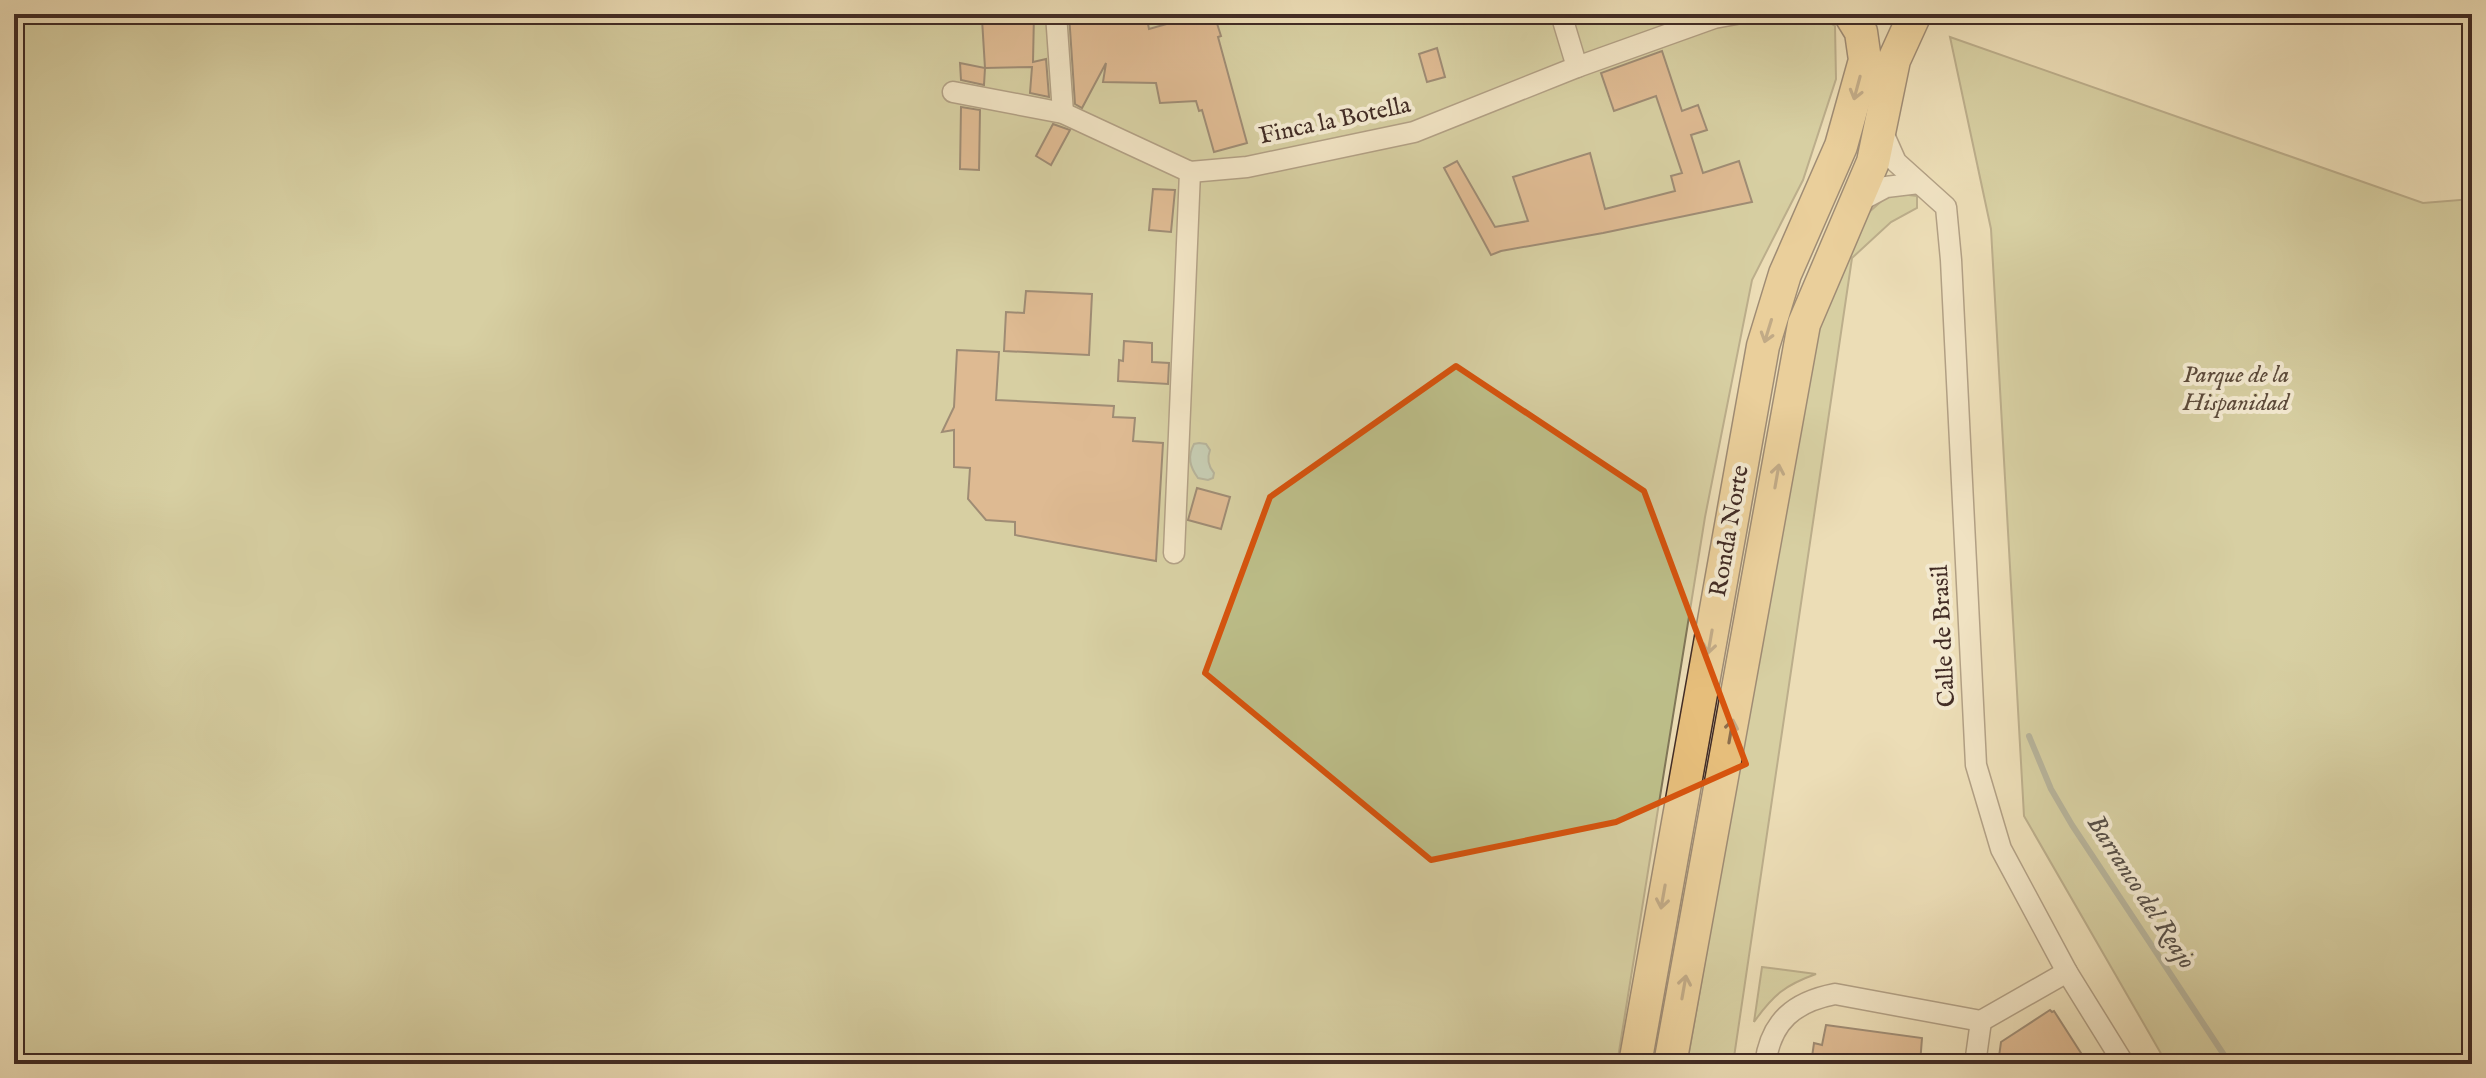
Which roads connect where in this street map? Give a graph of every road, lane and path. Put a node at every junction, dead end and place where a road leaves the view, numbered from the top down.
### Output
1 (1056, 14) edge
2 (1561, 14) edge
3 (1736, 14) edge
4 (1850, 14) edge
5 (1915, 14) edge
6 (1577, 67) junction
7 (953, 92) dead end
8 (1063, 113) junction
9 (1880, 126) junction
10 (1190, 172) junction
11 (1919, 183) junction
12 (1856, 203) junction
13 (1174, 553) dead end
14 (2067, 972) junction
15 (1981, 1021) junction
16 (1635, 1064) edge
17 (1670, 1064) edge
18 (1765, 1064) edge
19 (1975, 1064) edge
20 (2124, 1064) edge

1 - 8 street
2 - 6 street
3 - 6 street, Finca la Botella
4 -> 16 main road, Ronda Norte
5 - 9 main road, Ronda Norte
6 - 10 street, Finca la Botella
7 - 8 street, Finca la Botella
8 - 10 street, Finca la Botella
9 - 11 street, Calle de Brasil
9 - 12 main road, Ronda Norte
10 - 13 street
11 - 12 street
11 - 14 street, Calle de Brasil
17 -> 12 main road, Ronda Norte
14 - 15 street
14 - 20 street, Calle de Brasil
15 - 18 street
15 - 19 street

